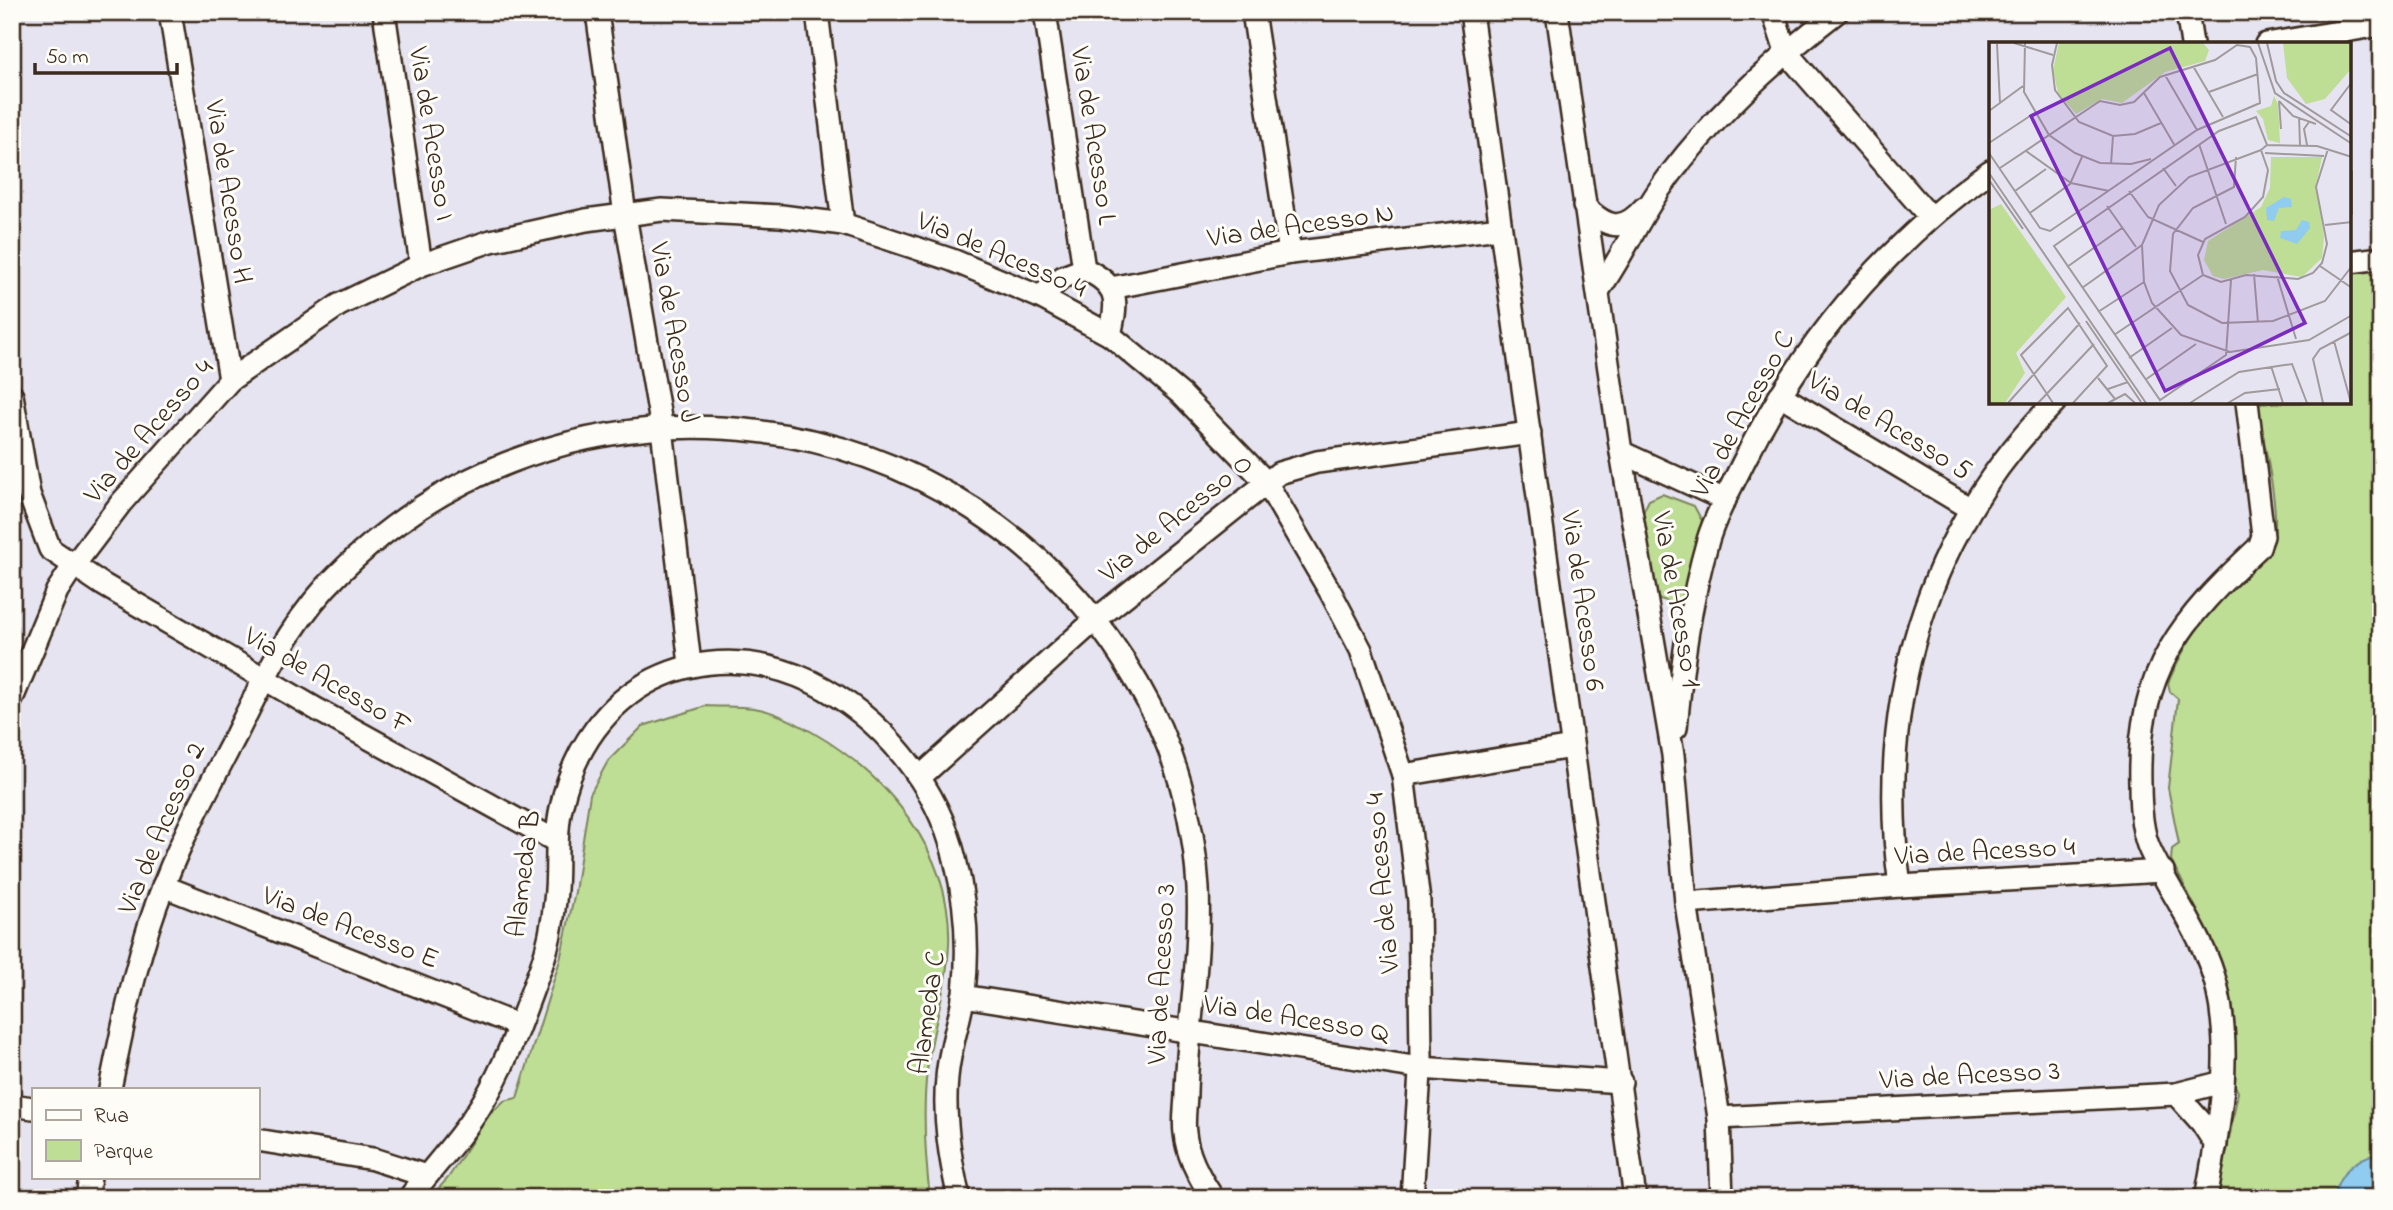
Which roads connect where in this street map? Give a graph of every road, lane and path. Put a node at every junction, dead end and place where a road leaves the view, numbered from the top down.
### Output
1 (170, 12) edge
2 (384, 12) edge
3 (597, 12) edge
4 (817, 12) edge
5 (1045, 12) edge
6 (1253, 12) edge
7 (1471, 12) edge
8 (1557, 12) edge
9 (1773, 12) edge
10 (1837, 12) edge
11 (2187, 12) edge
12 (2381, 25) edge
13 (2192, 42) edge
14 (2278, 42) edge
15 (1786, 52) junction
16 (1989, 172) edge
17 (1659, 190) junction
18 (1584, 206) junction
19 (625, 215) junction
20 (1930, 217) junction
21 (843, 224) junction
22 (1500, 228) junction
23 (1290, 253) junction
24 (2381, 258) edge
25 (2351, 261) edge
26 (421, 265) junction
27 (1084, 269) junction
28 (1111, 288) junction
29 (1598, 291) junction
30 (1040, 297) junction
31 (1110, 335) junction
32 (230, 380) junction
33 (12, 395) edge
34 (1780, 395) junction
35 (2053, 404) edge
36 (2247, 404) edge
37 (662, 429) junction
38 (1530, 433) junction
39 (1621, 453) junction
40 (1266, 482) junction
41 (1725, 500) junction
42 (1969, 508) junction
43 (74, 565) junction
44 (1095, 620) junction
45 (690, 664) junction
46 (264, 678) junction
47 (12, 699) edge
48 (1572, 747) junction
49 (1673, 755) junction
50 (1403, 775) junction
51 (920, 777) junction
52 (556, 841) junction
53 (2163, 871) junction
54 (163, 886) junction
55 (1900, 886) junction
56 (1686, 903) junction
57 (963, 996) junction
58 (517, 1026) junction
59 (1188, 1032) junction
60 (1420, 1068) junction
61 (1621, 1082) junction
62 (2223, 1082) junction
63 (110, 1088) edge
64 (2176, 1094) junction
65 (12, 1105) edge
66 (32, 1108) edge
67 (1719, 1118) junction
68 (259, 1140) edge
69 (2216, 1145) junction
70 (426, 1176) junction
71 (90, 1178) edge
72 (87, 1198) edge
73 (409, 1198) edge
74 (959, 1198) edge
75 (1213, 1198) edge
76 (1412, 1198) edge
77 (1635, 1198) edge
78 (1722, 1198) edge
79 (2206, 1198) edge

1 - 32 street, Via de Acesso H
2 - 26 street, Via de Acesso I
3 - 19 street, Via de Acesso J
4 - 21 street
5 - 27 street, Via de Acesso L
6 - 23 street
7 - 22 street, Via de Acesso 6
8 - 18 street, Via de Acesso 1
9 - 15 street
10 - 15 street
11 - 13 street
12 - 14 street
15 - 17 street
15 - 20 street
16 - 20 street, Via de Acesso C
17 - 18 street
17 - 29 street
18 - 29 street, Via de Acesso 1
19 - 21 street, Via de Acesso 4
19 - 26 street, Via de Acesso 4
19 - 37 street, Via de Acesso J
20 - 34 street, Via de Acesso C
21 - 30 street, Via de Acesso 4
22 - 23 street, Via de Acesso N
22 - 38 street, Via de Acesso 6
23 - 28 street, Via de Acesso N
24 - 25 street
26 - 32 street, Via de Acesso 4
27 - 28 street
27 - 30 street
28 - 31 street
29 - 39 street, Via de Acesso 1
30 - 31 street, Via de Acesso 4
31 - 40 street, Via de Acesso 4
32 - 43 street, Via de Acesso 4
33 - 43 street, Via de Acesso F
34 - 41 street, Via de Acesso C
34 - 42 street, Via de Acesso 5
35 - 42 street
36 - 53 street
37 - 44 street, Via de Acesso 3
37 - 45 street, Via de Acesso J
37 - 46 street, Via de Acesso 3
38 - 40 street, Via de Acesso O
38 - 48 street, Via de Acesso 6
39 - 41 street
39 - 49 street, Via de Acesso 1
40 - 44 street, Via de Acesso O
40 - 50 street, Via de Acesso 4
41 - 49 street, Via de Acesso C
42 - 55 street
43 - 46 street, Via de Acesso F
43 - 47 street
44 - 51 street, Via de Acesso O
44 - 59 street, Via de Acesso 3
45 - 51 street, Alameda C
45 - 52 street, Alameda B
46 - 52 street, Via de Acesso F
46 - 54 street, Via de Acesso 2
48 - 50 street
48 - 61 street, Via de Acesso 6
49 - 56 street, Via de Acesso 1
50 - 60 street, Via de Acesso 4
51 - 57 street, Alameda C
52 - 58 street, Alameda B
53 - 55 street, Via de Acesso 4
53 - 62 street
54 - 58 street, Via de Acesso E
54 - 63 street, Via de Acesso 2
55 - 56 street, Via de Acesso 4
56 - 67 street, Via de Acesso 1
57 - 59 street, Via de Acesso Q
57 - 74 street, Alameda C
58 - 70 street, Alameda B
59 - 60 street, Via de Acesso Q
59 - 75 street, Via de Acesso 3
60 - 61 street, Via de Acesso Q
60 - 76 street, Via de Acesso 4
61 - 77 street, Via de Acesso 6
62 - 64 street, Via de Acesso 3
62 - 69 street
64 - 67 street, Via de Acesso 3
64 - 69 street
65 - 66 street
67 - 78 street, Via de Acesso 1
68 - 70 street
69 - 79 street
70 - 73 street, Alameda B
71 - 72 street

